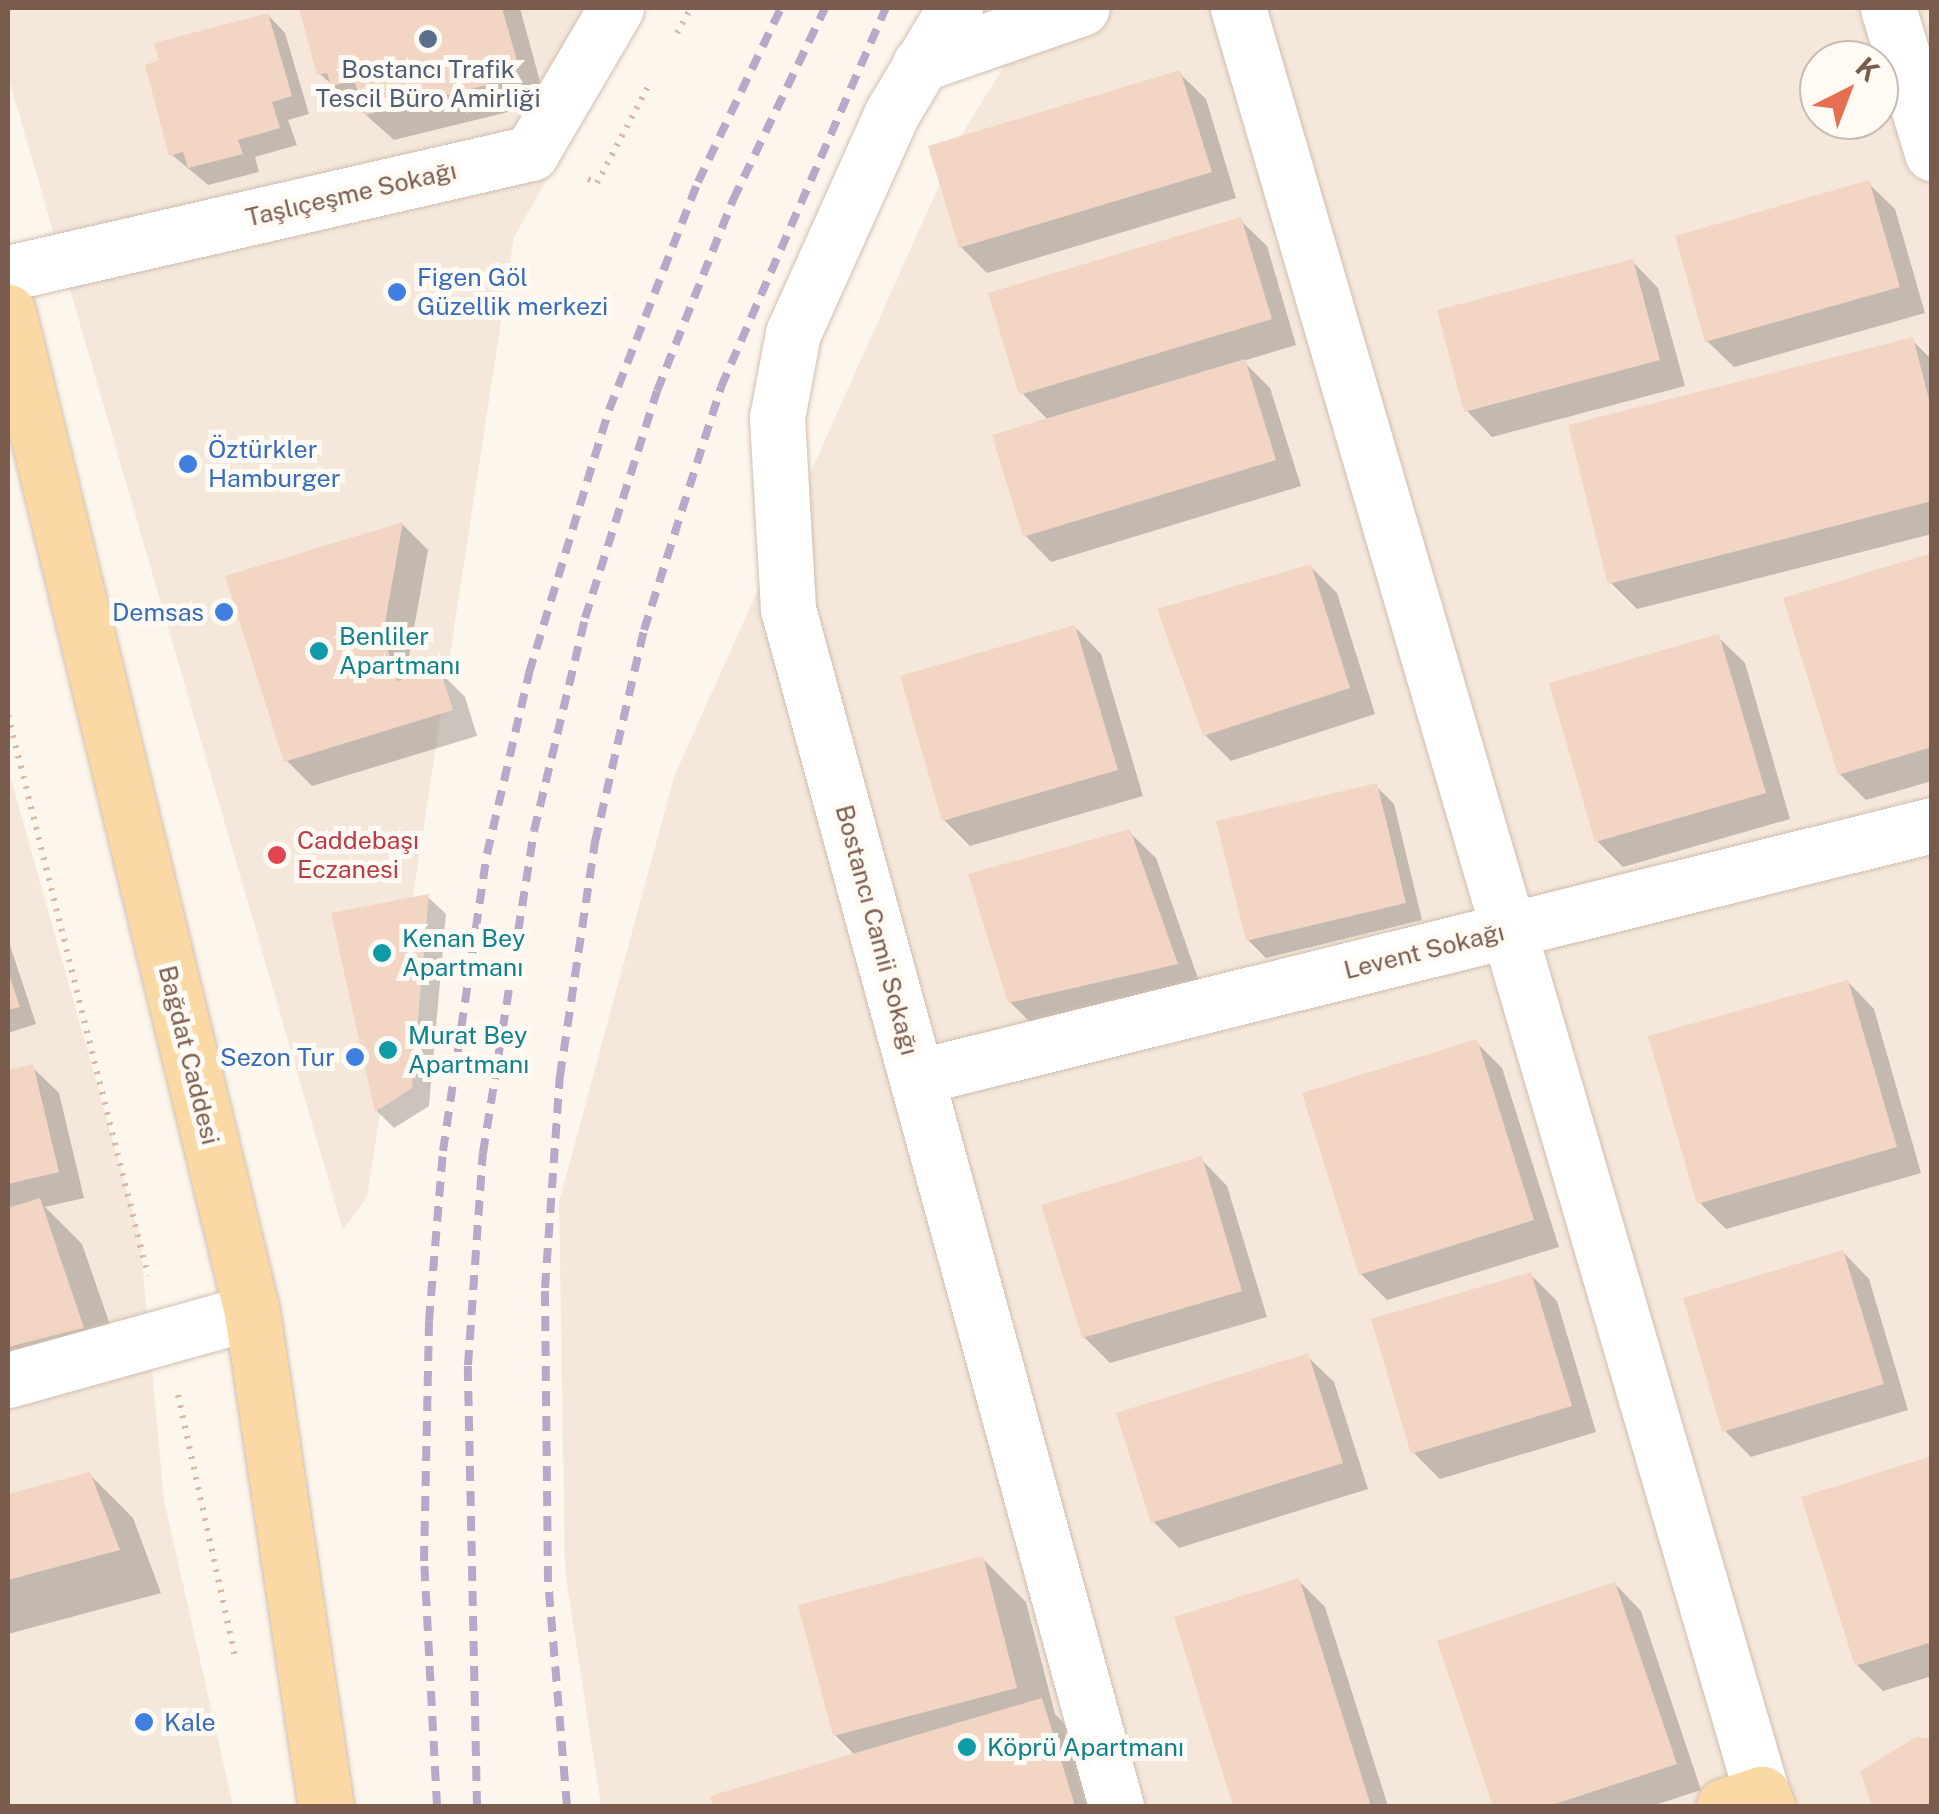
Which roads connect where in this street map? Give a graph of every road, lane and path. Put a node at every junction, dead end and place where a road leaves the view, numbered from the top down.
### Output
1 (616, 8) edge
2 (955, 8) edge
3 (1082, 8) edge
4 (1238, 8) edge
5 (1888, 8) edge
6 (920, 64) junction
7 (1932, 154) edge
8 (8, 273) edge
9 (8, 312) edge
10 (8, 715) edge
11 (1932, 825) edge
12 (1508, 930) junction
13 (918, 1077) junction
14 (252, 1312) junction
15 (163, 1335) junction
16 (8, 1380) edge
17 (240, 1679) dead end
18 (1751, 1802) edge
19 (326, 1806) edge
20 (1116, 1806) edge

1 - 8 street, Taşlıçeşme Sokağı
2 - 6 street, Bostancı Camii Sokağı
3 - 6 street
4 - 12 street
5 - 7 street
6 - 13 street, Bostancı Camii Sokağı
9 - 14 main road, Bağdat Caddesi
10 - 15 path
11 - 12 street, Levent Sokağı
12 - 13 street, Levent Sokağı
12 - 18 street
13 - 20 street, Bostancı Camii Sokağı
14 - 15 street
14 - 19 main road, Bağdat Caddesi
15 - 16 street
15 - 17 path

